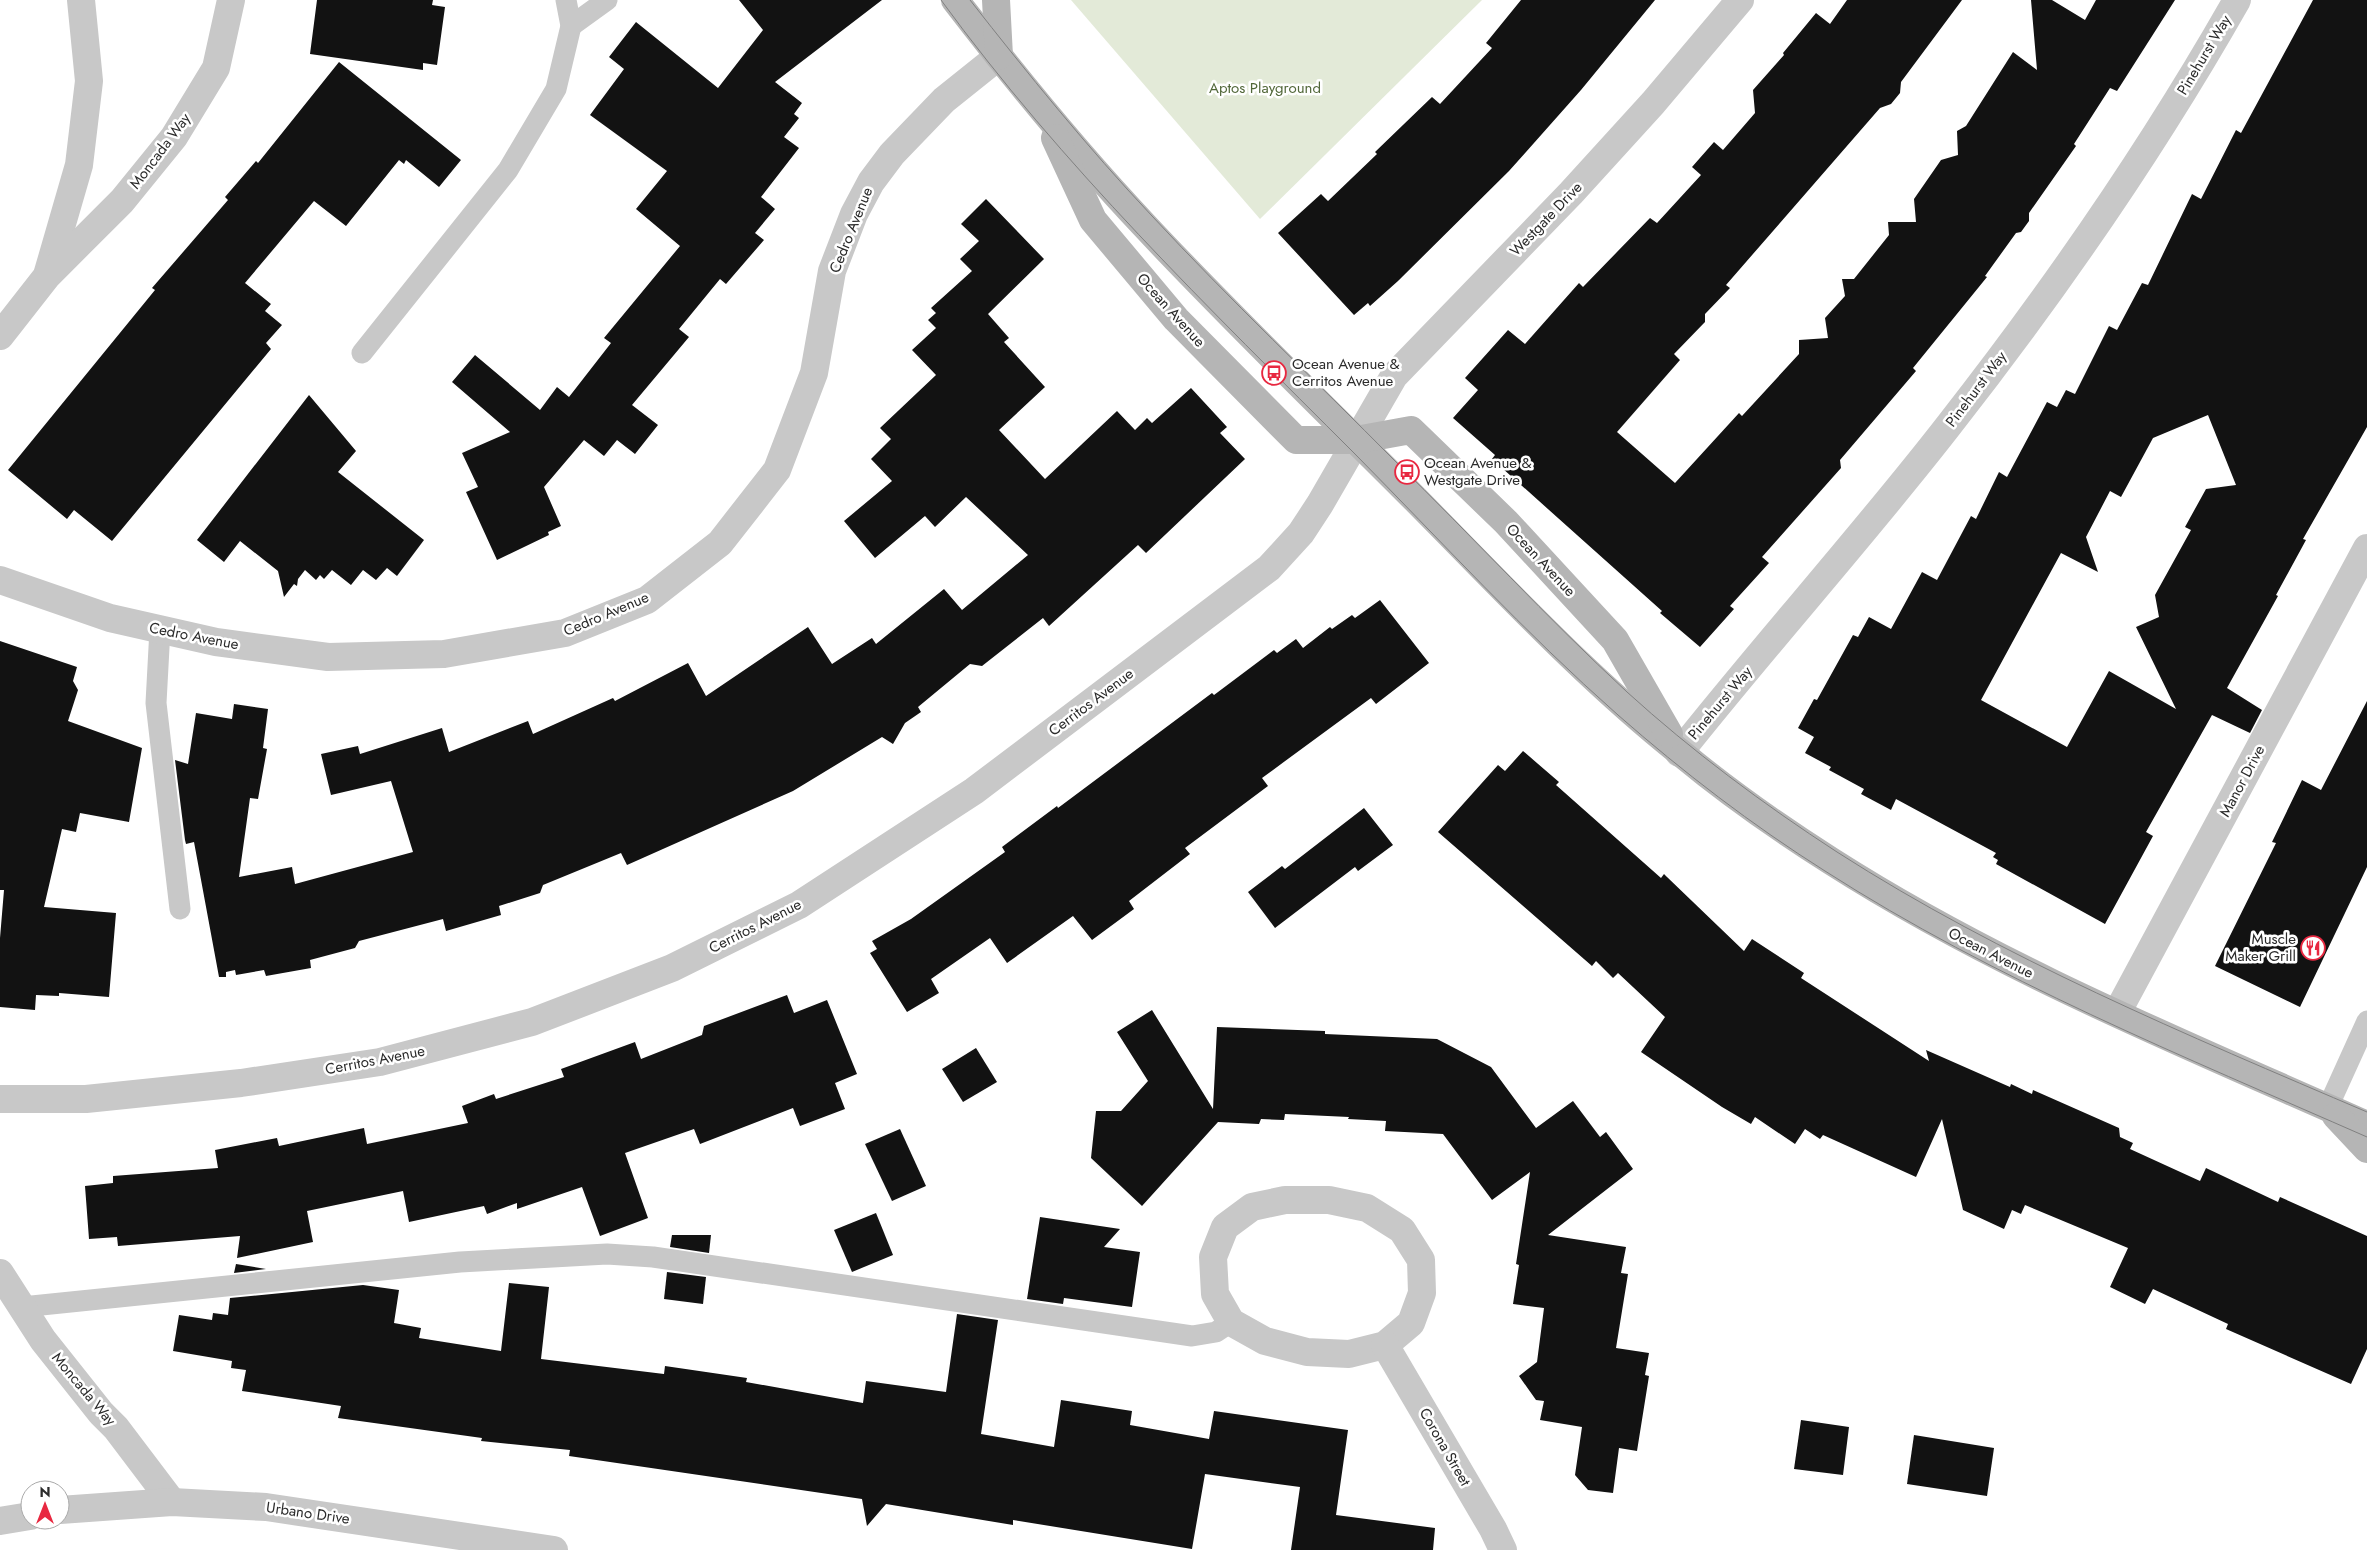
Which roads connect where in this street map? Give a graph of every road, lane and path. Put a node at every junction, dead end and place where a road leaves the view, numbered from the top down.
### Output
1 (81, 0) edge
2 (231, 0) edge
3 (566, 0) edge
4 (607, 0) edge
5 (955, 0) edge
6 (996, 0) edge
7 (1740, 0) edge
8 (2237, 0) edge
9 (572, 26) junction
10 (999, 56) junction
11 (1041, 109) junction
12 (47, 276) junction
13 (0, 336) edge
14 (362, 353) dead end
15 (1356, 440) junction
16 (2367, 548) edge
17 (0, 580) edge
18 (160, 630) junction
19 (1679, 753) junction
20 (180, 908) dead end
21 (2117, 1013) junction
22 (2367, 1021) edge
23 (0, 1099) edge
24 (2328, 1107) junction
25 (2367, 1125) edge
26 (2367, 1149) edge
27 (0, 1273) edge
28 (22, 1306) junction
29 (1231, 1322) junction
30 (1385, 1345) junction
31 (172, 1502) junction
32 (70, 1509) edge
33 (20, 1518) edge
34 (0, 1521) edge
35 (554, 1550) edge
36 (1503, 1550) edge

1 - 12 street, Moncada Way
2 - 12 street, Moncada Way
3 - 9 lane
4 - 9 lane
5 - 10 main road, Ocean Avenue
6 - 10 main road
7 - 15 street, Westgate Drive
8 - 19 street, Pinehurst Way
9 - 14 lane
10 - 11 main road, Ocean Avenue
10 - 18 street, Cedro Avenue
11 - 15 main road, Ocean Avenue
11 - 15 main road, Ocean Avenue
12 - 13 street, Moncada Way
15 - 19 main road, Ocean Avenue
15 - 19 main road, Ocean Avenue
15 - 23 street, Cerritos Avenue
16 - 21 street, Manor Drive
17 - 18 street, Cedro Avenue
18 - 20 lane
19 - 21 main road, Ocean Avenue
21 - 24 main road, Ocean Avenue
22 - 24 lane
24 - 25 main road, Ocean Avenue
24 - 26 main road, Ocean Avenue
27 - 28 street, Moncada Way
28 - 29 lane
28 - 31 street, Moncada Way
29 - 30 street
29 - 30 street
30 - 36 street, Corona Street
31 - 32 street, Urbano Drive
31 - 35 street, Urbano Drive
33 - 34 street

